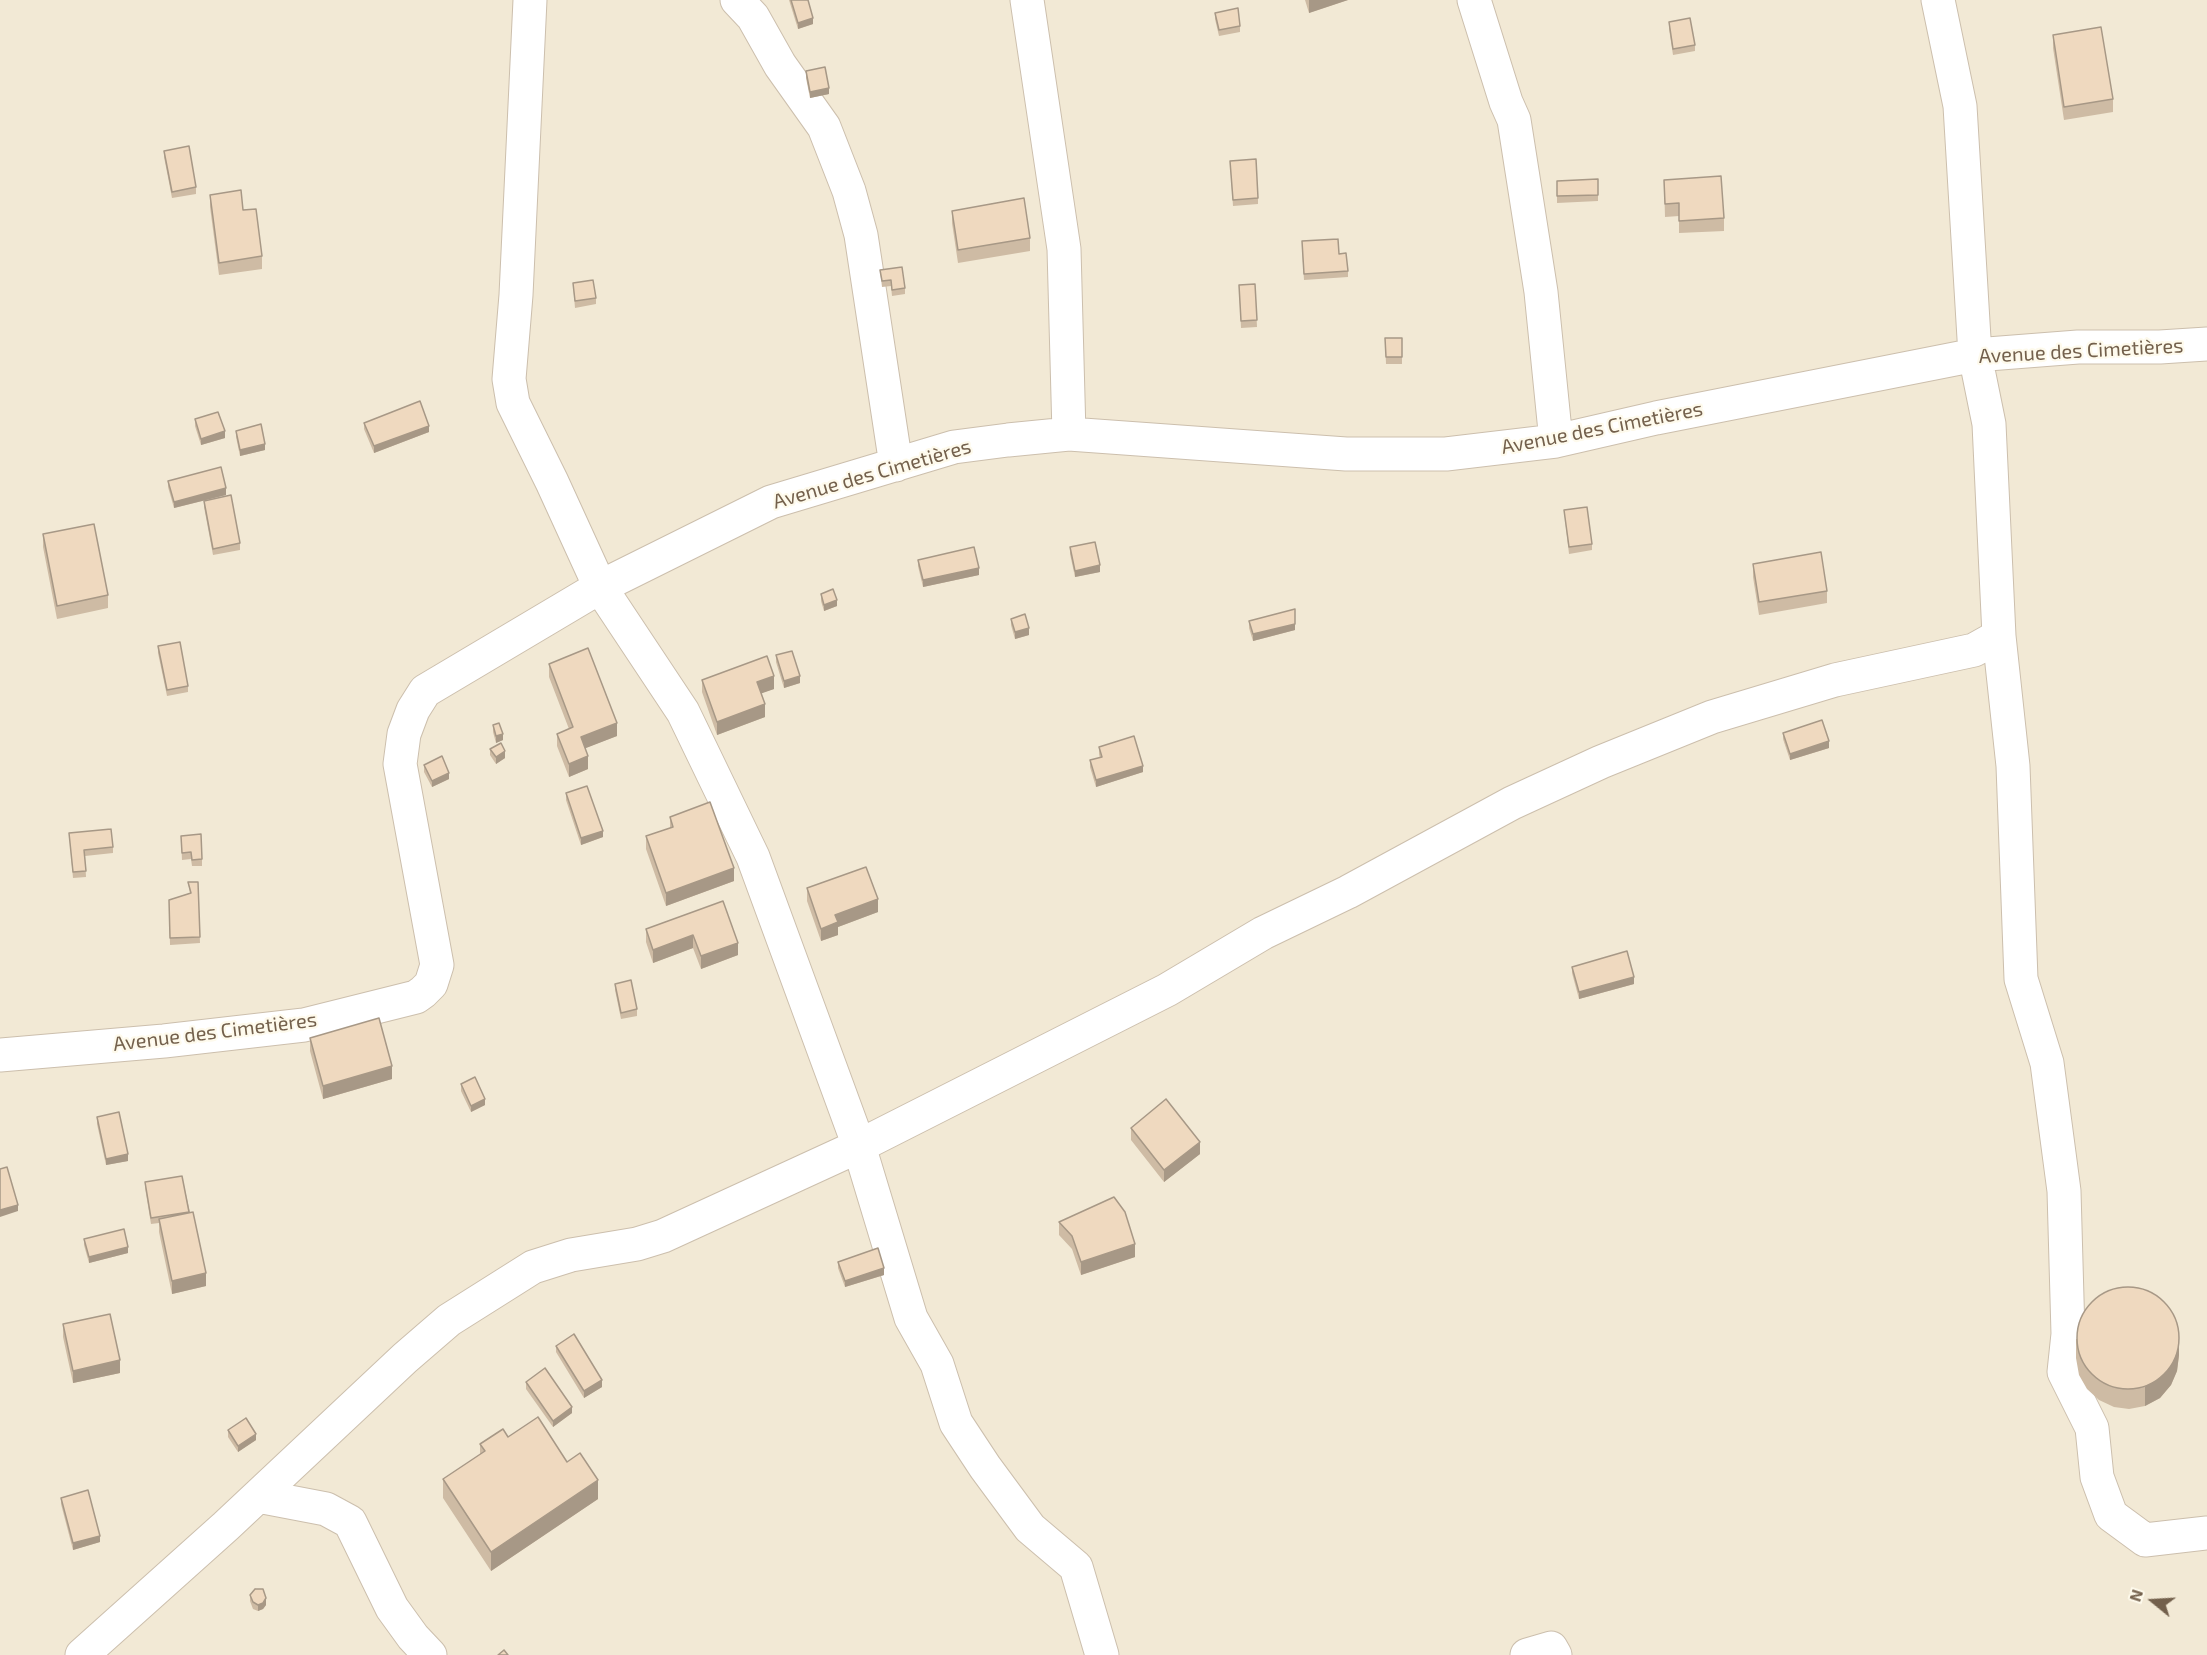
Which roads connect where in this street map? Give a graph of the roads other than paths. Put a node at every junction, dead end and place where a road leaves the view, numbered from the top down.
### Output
1 (530, 0) edge
2 (737, 0) edge
3 (1027, 0) edge
4 (1474, 0) edge
5 (1938, 0) edge
6 (2207, 344) edge
7 (1975, 355) junction
8 (1069, 434) junction
9 (1556, 441) junction
10 (896, 465) junction
11 (600, 586) junction
12 (1999, 636) junction
13 (0, 1055) edge
14 (859, 1146) junction
15 (258, 1496) junction
16 (2207, 1533) edge
17 (82, 1655) edge
18 (430, 1655) edge
19 (1102, 1655) edge
20 (1527, 1655) edge
21 (1555, 1655) edge

1 - 11 street
2 - 10 street
3 - 8 street
4 - 9 street
5 - 7 street
6 - 7 street, Avenue des Cimetières
7 - 9 street, Avenue des Cimetières
7 - 12 street
8 - 9 street, Avenue des Cimetières
8 - 10 street, Avenue des Cimetières
10 - 11 street, Avenue des Cimetières
11 - 13 street, Avenue des Cimetières
11 - 14 street
12 - 14 street
12 - 16 street
14 - 15 street
14 - 19 street
15 - 17 street
15 - 18 street
20 - 21 street

